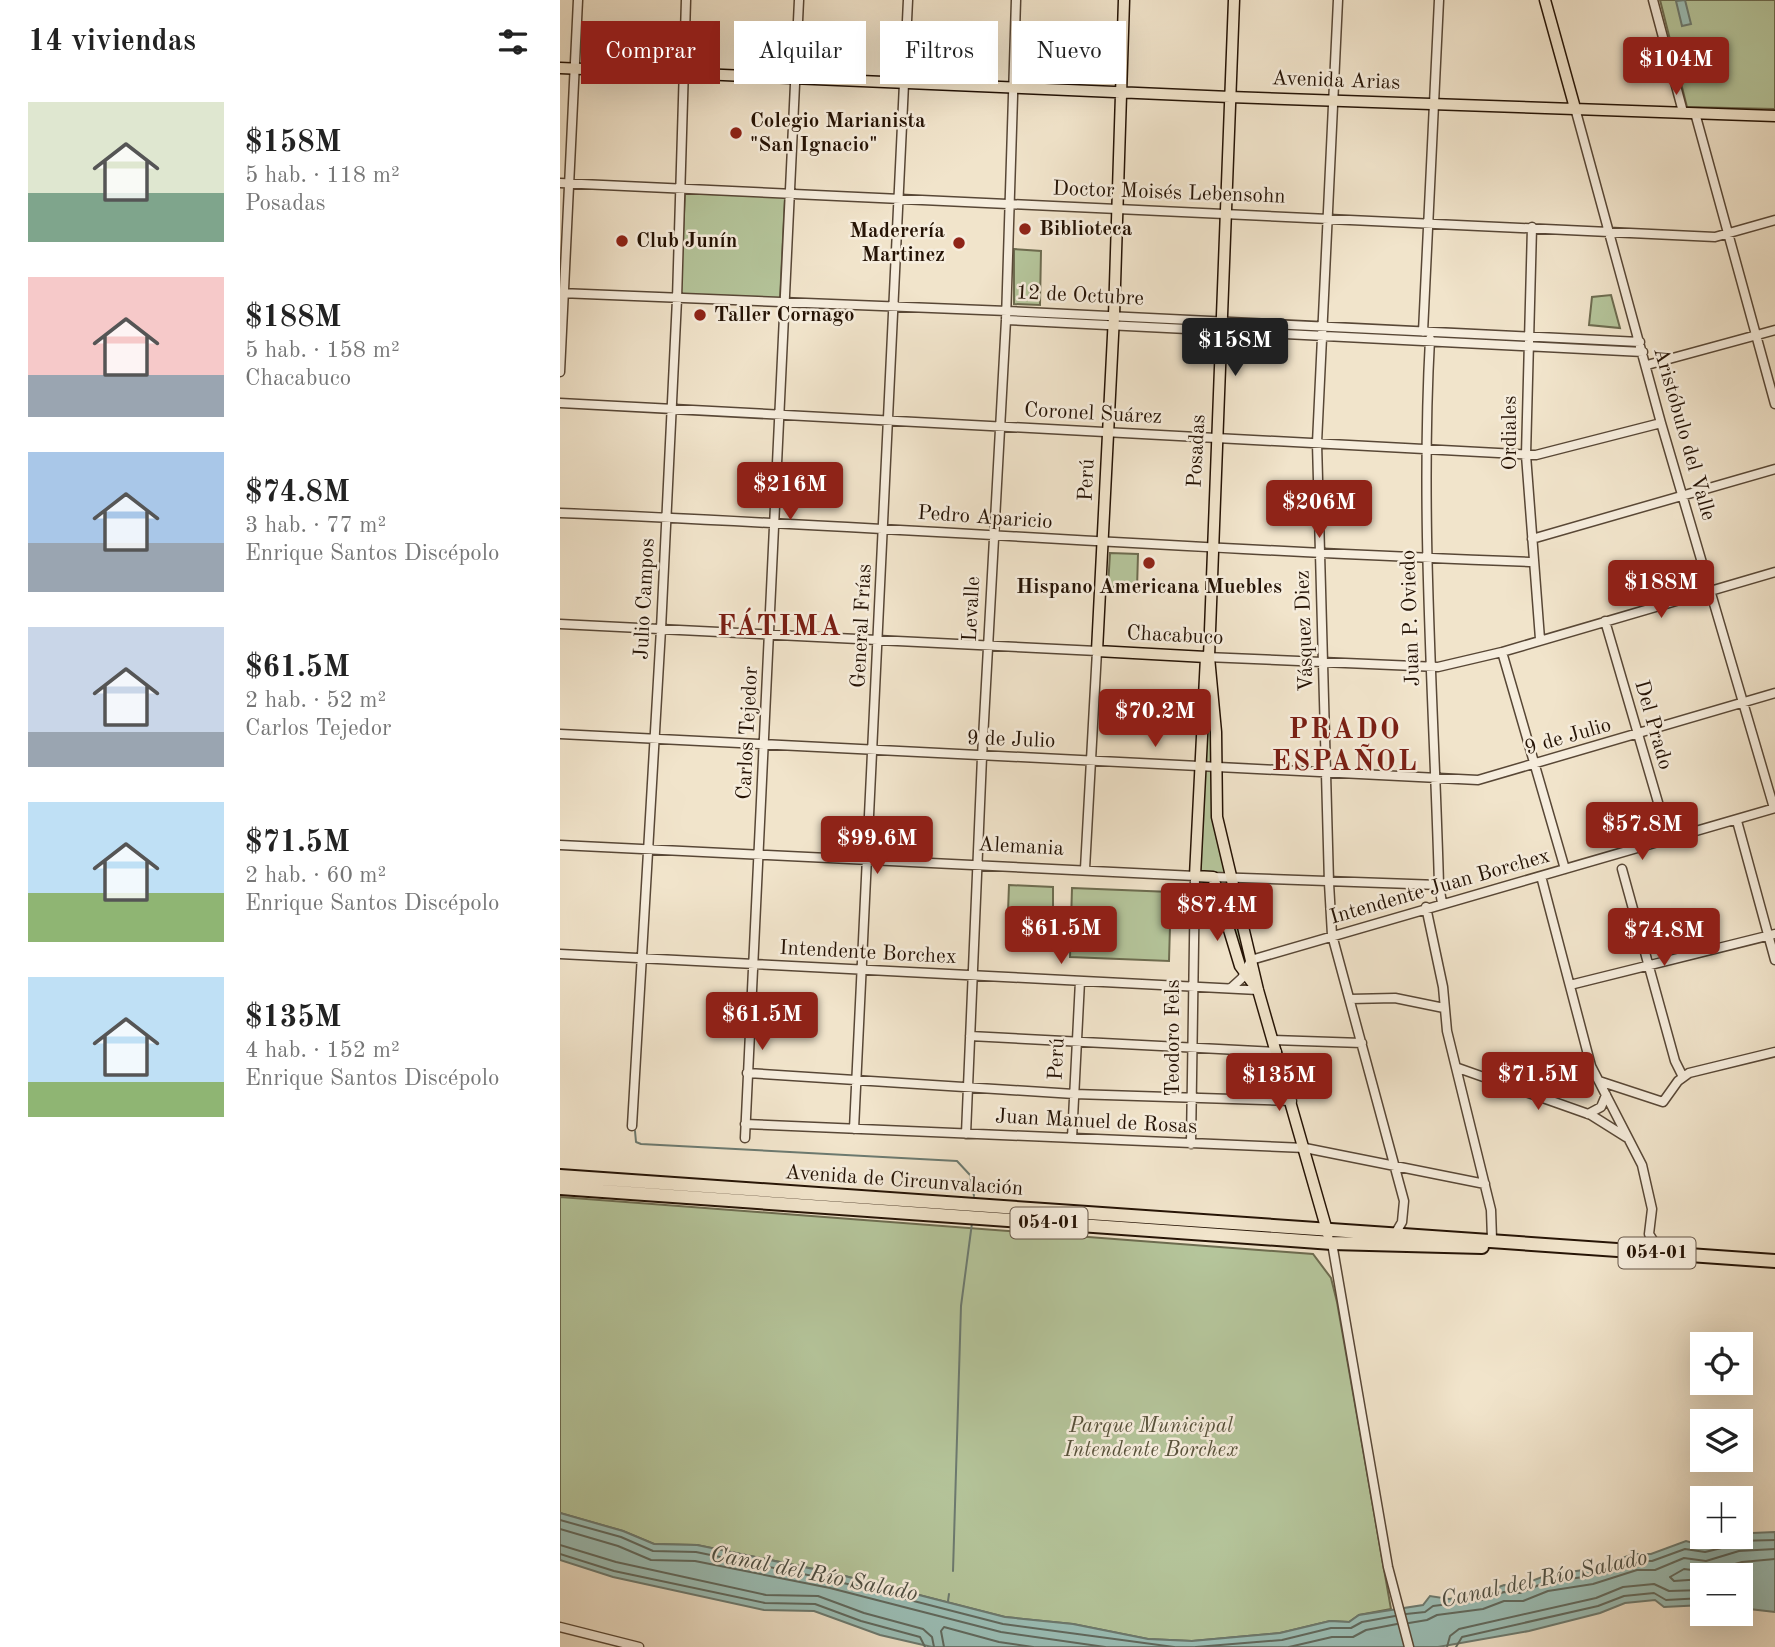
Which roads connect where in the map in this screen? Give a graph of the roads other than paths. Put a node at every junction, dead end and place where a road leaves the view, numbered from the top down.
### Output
1 (578, 0) edge
2 (686, 0) edge
3 (799, 0) edge
4 (908, 0) edge
5 (1016, 0) edge
6 (1124, 0) edge
7 (1234, 0) edge
8 (1338, 0) edge
9 (1440, 0) edge
10 (1545, 0) edge
11 (1653, 0) edge
12 (685, 21) edge
13 (798, 21) edge
14 (907, 21) edge
15 (560, 68) edge
16 (575, 68) junction
17 (581, 68) edge
18 (683, 84) edge
19 (796, 84) edge
20 (905, 84) edge
21 (948, 84) edge
22 (1013, 87) junction
23 (1120, 91) junction
24 (1230, 97) junction
25 (1332, 100) junction
26 (1433, 104) junction
27 (1575, 108) junction
28 (1683, 113) junction
29 (1695, 113) junction
30 (1775, 116) edge
31 (565, 184) edge
32 (680, 189) junction
33 (790, 194) junction
34 (900, 199) junction
35 (1009, 204) junction
36 (1117, 208) junction
37 (1226, 213) junction
38 (1327, 217) junction
39 (1775, 220) edge
40 (1427, 221) junction
41 (1532, 227) junction
42 (1609, 231) junction
43 (1727, 235) junction
44 (562, 294) edge
45 (677, 299) junction
46 (785, 303) junction
47 (895, 307) junction
48 (1006, 315) junction
49 (1114, 321) junction
50 (1222, 326) junction
51 (1775, 330) edge
52 (1322, 332) junction
53 (1755, 335) junction
54 (1428, 336) junction
55 (1529, 337) junction
56 (1640, 342) junction
57 (1529, 347) junction
58 (1643, 352) junction
59 (1647, 365) junction
60 (560, 372) edge
61 (560, 403) edge
62 (1775, 404) edge
63 (671, 409) junction
64 (779, 414) junction
65 (890, 420) junction
66 (1661, 423) junction
67 (1001, 426) junction
68 (1108, 432) junction
69 (1217, 438) junction
70 (1317, 443) junction
71 (1425, 448) junction
72 (1526, 455) junction
73 (1775, 469) edge
74 (1683, 495) junction
75 (560, 513) edge
76 (666, 517) junction
77 (776, 522) junction
78 (885, 529) junction
79 (994, 536) junction
80 (1532, 539) junction
81 (1103, 543) junction
82 (1212, 549) junction
83 (1320, 555) junction
84 (1427, 559) junction
85 (1534, 562) junction
86 (1775, 572) edge
87 (1711, 591) junction
88 (1605, 621) junction
89 (560, 624) edge
90 (661, 629) junction
91 (771, 634) junction
92 (1540, 639) junction
93 (879, 640) junction
94 (988, 645) junction
95 (1097, 651) junction
96 (1502, 652) junction
97 (1208, 657) junction
98 (1322, 662) junction
99 (1430, 667) junction
100 (1775, 693) edge
101 (1743, 703) junction
102 (560, 734) edge
103 (1638, 736) junction
104 (656, 739) junction
105 (765, 746) junction
106 (873, 751) junction
107 (982, 757) junction
108 (1092, 761) junction
109 (1535, 764) junction
110 (1201, 765) junction
111 (1216, 765) junction
112 (1326, 771) junction
113 (1436, 779) junction
114 (1775, 808) edge
115 (1737, 821) junction
116 (1669, 840) junction
117 (560, 845) edge
118 (649, 850) junction
119 (758, 856) junction
120 (868, 861) junction
121 (977, 864) junction
122 (1085, 869) junction
123 (1565, 869) junction
124 (1622, 869) dead end
125 (1195, 876) junction
126 (1541, 876) junction
127 (1213, 877) junction
128 (1232, 878) junction
129 (1329, 883) junction
130 (1439, 885) junction
131 (1442, 902) junction
132 (1426, 907) junction
133 (1332, 935) junction
134 (1772, 935) edge
135 (560, 954) edge
136 (643, 960) junction
137 (1251, 960) junction
138 (1775, 960) edge
139 (751, 965) junction
140 (1649, 966) junction
141 (862, 970) junction
142 (1243, 972) junction
143 (973, 976) junction
144 (1080, 981) junction
145 (1570, 985) junction
146 (1191, 987) junction
147 (1230, 989) junction
148 (1258, 990) junction
149 (1350, 999) junction
150 (1444, 1008) junction
151 (970, 1036) junction
152 (1273, 1040) junction
153 (1077, 1042) junction
154 (1362, 1043) junction
155 (1191, 1048) junction
156 (1276, 1052) junction
157 (1775, 1052) edge
158 (1458, 1068) junction
159 (747, 1073) junction
160 (1683, 1077) junction
161 (856, 1081) junction
162 (1599, 1081) junction
163 (968, 1086) junction
164 (1074, 1094) junction
165 (1606, 1095) junction
166 (1192, 1097) junction
167 (1292, 1101) junction
168 (1588, 1114) junction
169 (745, 1124) junction
170 (632, 1126) dead end
171 (854, 1129) junction
172 (966, 1134) junction
173 (744, 1138) dead end
174 (1072, 1138) junction
175 (1629, 1140) junction
176 (1191, 1144) junction
177 (1305, 1148) junction
178 (1395, 1164) junction
179 (560, 1176) edge
180 (1485, 1184) junction
181 (560, 1188) edge
182 (1325, 1229) junction
183 (1395, 1234) junction
184 (1649, 1234) junction
185 (1493, 1240) junction
186 (1332, 1243) junction
187 (1539, 1244) junction
188 (1637, 1252) junction
189 (1661, 1253) junction
190 (1775, 1261) edge
191 (560, 1628) edge
192 (639, 1647) edge
193 (1409, 1647) edge

1 - 16 street
2 - 12 street, Julio Campos
3 - 13 street, Carlos Tejedor
4 - 14 street, General Frías
5 - 22 street, Levalle
6 - 23 main road, Perú
7 - 24 main road, Posadas
8 - 25 street, Vásquez Diez
9 - 26 street, Juan P. Oviedo
10 - 27 main road
11 - 28 street
15 - 16 main road, Avenida Arias
16 - 17 main road, Avenida Arias
16 - 31 street
18 - 32 street, Julio Campos
19 - 33 street, Carlos Tejedor
20 - 34 street, General Frías
21 - 22 main road, Avenida Arias
22 - 23 main road, Avenida Arias
22 - 35 street, Levalle
23 - 24 main road, Avenida Arias
23 - 36 main road, Perú
24 - 25 main road, Avenida Arias
24 - 37 main road, Posadas
25 - 26 main road, Avenida Arias
25 - 38 street, Vásquez Diez
26 - 27 main road, Avenida Arias
26 - 40 street, Juan P. Oviedo
27 - 28 main road, Avenida Arias
27 - 42 street, Aristóbulo del Valle
28 - 29 main road, Avenida Arias
29 - 30 main road, Avenida Arias
29 - 43 street
31 - 32 street, Doctor Moisés Lebensohn
31 - 44 street
32 - 33 street, Doctor Moisés Lebensohn
32 - 45 street, Julio Campos
33 - 34 street, Doctor Moisés Lebensohn
33 - 46 street, Carlos Tejedor
34 - 35 street, Doctor Moisés Lebensohn
34 - 47 street, General Frías
35 - 36 street, Doctor Moisés Lebensohn
35 - 48 street, Levalle
36 - 37 street, Doctor Moisés Lebensohn
36 - 49 main road, Perú
37 - 38 street, Doctor Moisés Lebensohn
37 - 50 main road, Posadas
38 - 40 street, Doctor Moisés Lebensohn
38 - 52 street, Vásquez Diez
39 - 43 street, Doctor Moisés Lebensohn
40 - 41 street, Doctor Moisés Lebensohn
40 - 54 street, Juan P. Oviedo
41 - 42 street, Doctor Moisés Lebensohn
41 - 55 street, Ordiales
42 - 43 street, Doctor Moisés Lebensohn
42 - 56 street, Aristóbulo del Valle
43 - 53 street
44 - 45 street, 12 de Octubre
44 - 60 street
45 - 46 street, 12 de Octubre
45 - 63 street, Julio Campos
46 - 47 street, 12 de Octubre
46 - 64 street, Carlos Tejedor
47 - 48 street, 12 de Octubre
47 - 65 street, General Frías
48 - 49 street, 12 de Octubre
48 - 67 street, Levalle
49 - 50 street, 12 de Octubre
49 - 68 main road, Perú
50 - 52 street, 12 de Octubre
50 - 69 main road, Posadas
51 - 53 street
52 - 54 street, 12 de Octubre
52 - 70 street, Vásquez Diez
53 - 59 street
53 - 62 street
54 - 55 street, 12 de Octubre
54 - 57 street, 12 de Octubre
54 - 71 street, Juan P. Oviedo
55 - 56 street, 12 de Octubre
55 - 57 street, Ordiales
56 - 58 street, Aristóbulo del Valle
57 - 58 street, 12 de Octubre
57 - 72 street, Ordiales
58 - 59 street, Aristóbulo del Valle
59 - 66 street, Aristóbulo del Valle
61 - 63 street, Coronel Suárez
63 - 64 street, Coronel Suárez
63 - 76 street, Julio Campos
64 - 65 street, Coronel Suárez
64 - 77 street, Carlos Tejedor
65 - 67 street, Coronel Suárez
65 - 78 street, General Frías
66 - 72 street, Coronel Suárez
66 - 74 street, Aristóbulo del Valle
67 - 68 street, Coronel Suárez
67 - 79 street, Levalle
68 - 69 street, Coronel Suárez
68 - 81 main road, Perú
69 - 70 street, Coronel Suárez
69 - 82 main road, Posadas
70 - 71 street, Coronel Suárez
70 - 83 street, Vásquez Diez
71 - 72 street, Coronel Suárez
71 - 84 street, Juan P. Oviedo
72 - 80 street, Ordiales
73 - 74 street
74 - 80 street
74 - 87 street, Aristóbulo del Valle
75 - 76 street, Pedro Aparicio
76 - 77 street, Pedro Aparicio
76 - 90 street, Julio Campos
77 - 78 street, Pedro Aparicio
77 - 91 street, Carlos Tejedor
78 - 79 street, Pedro Aparicio
78 - 93 street, General Frías
79 - 81 street, Pedro Aparicio
79 - 94 street, Levalle
80 - 85 street, Ordiales
81 - 82 street, Pedro Aparicio
81 - 95 main road, Perú
82 - 83 street, Pedro Aparicio
82 - 97 main road, Posadas
83 - 84 street, Pedro Aparicio
83 - 98 street, Vásquez Diez
84 - 85 street, Pedro Aparicio
84 - 99 street, Juan P. Oviedo
85 - 92 street, Ordiales
86 - 87 street, Chacabuco
87 - 88 street, Chacabuco
87 - 101 street, Aristóbulo del Valle
88 - 92 street, Chacabuco
88 - 103 street, Del Prado
89 - 90 street, Chacabuco
90 - 91 street, Chacabuco
90 - 104 street, Julio Campos
91 - 93 street, Chacabuco
91 - 105 street, Carlos Tejedor
92 - 96 street, Chacabuco
93 - 94 street, Chacabuco
93 - 106 street, General Frías
94 - 95 street, Chacabuco
94 - 107 street, Levalle
95 - 97 main road, Chacabuco
95 - 108 street, Perú
96 - 99 street, Chacabuco
96 - 109 street
97 - 98 street, Chacabuco
97 - 110 main road, Posadas
97 - 111 main road, Posadas
98 - 99 street, Chacabuco
98 - 112 street, Vásquez Diez
99 - 113 street, Juan P. Oviedo
100 - 101 street, 9 de Julio
101 - 103 street, 9 de Julio
101 - 114 street, Aristóbulo del Valle
102 - 104 street, 9 de Julio
103 - 109 street, 9 de Julio
103 - 116 street, Del Prado
104 - 105 street, 9 de Julio
104 - 118 street, Julio Campos
105 - 106 street, 9 de Julio
105 - 119 street, Carlos Tejedor
106 - 107 street, 9 de Julio
106 - 120 street, General Frías
107 - 108 street, 9 de Julio
107 - 121 street, Levalle
108 - 110 street, 9 de Julio
108 - 122 street, Perú
109 - 113 street, 9 de Julio
109 - 123 street
110 - 111 street, 9 de Julio
110 - 125 main road, Teodoro Fels
111 - 112 street, 9 de Julio
111 - 128 main road, Posadas
112 - 113 street, 9 de Julio
112 - 129 street, Vásquez Diez
113 - 130 street, Juan P. Oviedo
114 - 115 street, Intendente Juan Borchex
115 - 116 street, Intendente Juan Borchex
115 - 134 street
116 - 123 street, Intendente Juan Borchex
117 - 118 street, Alemania
118 - 119 street, Alemania
118 - 136 street, Julio Campos
119 - 120 street, Alemania
119 - 139 street, Carlos Tejedor
120 - 121 street, Alemania
120 - 141 street, General Frías
121 - 122 street, Alemania
121 - 143 street, Levalle
122 - 125 street, Alemania
123 - 126 street, Intendente Juan Borchex
124 - 140 street
125 - 127 main road, Alemania
125 - 146 street, Teodoro Fels
126 - 131 street, Intendente Juan Borchex
126 - 145 street
127 - 128 street, Alemania
127 - 142 main road
128 - 129 street, Alemania
128 - 137 main road, Posadas
129 - 130 street, Alemania
129 - 133 street, Vásquez Diez
130 - 131 street, Juan P. Oviedo
131 - 132 street, Intendente Juan Borchex
132 - 133 street, Intendente Juan Borchex
132 - 150 street
133 - 137 street, Intendente Juan Borchex
133 - 149 street, Vásquez Diez
134 - 138 street
134 - 140 street
135 - 136 street, Intendente Borchex
136 - 139 street, Intendente Borchex
136 - 170 street, Julio Campos
137 - 142 street
137 - 148 main road, Posadas
139 - 141 street, Intendente Borchex
139 - 159 street, Carlos Tejedor
140 - 145 street
140 - 160 street
141 - 143 street, Intendente Borchex
141 - 161 street, General Frías
142 - 147 street
142 - 148 main road
143 - 144 street, Intendente Borchex
143 - 151 street, Levalle
144 - 146 street, Intendente Borchex
144 - 153 street, Perú
145 - 162 street
146 - 147 street, Intendente Borchex
146 - 155 street, Teodoro Fels
147 - 148 street, Intendente Borchex
148 - 152 main road, Posadas
149 - 150 street
149 - 154 street, Vásquez Diez
150 - 158 street
151 - 153 street
151 - 163 street, Levalle
152 - 154 street
152 - 156 main road, Posadas
153 - 155 street
153 - 164 street, Perú
154 - 178 street, Vásquez Diez
155 - 156 street
155 - 166 street, Teodoro Fels
156 - 167 main road, Posadas
157 - 160 street
158 - 168 street
158 - 180 street
159 - 161 street
159 - 169 street, Carlos Tejedor
160 - 162 street
161 - 163 street
161 - 171 street, General Frías
162 - 165 street
163 - 164 street
163 - 172 street, Levalle
164 - 166 street
164 - 174 street, Perú
165 - 168 street
165 - 175 street
166 - 167 street
166 - 176 street, Teodoro Fels
167 - 177 main road, Posadas
168 - 175 street
169 - 171 street, Juan Manuel de Rosas
169 - 173 street, Carlos Tejedor
171 - 172 street, Juan Manuel de Rosas
172 - 174 street, Juan Manuel de Rosas
174 - 176 street, Juan Manuel de Rosas
175 - 184 street
176 - 177 street, Juan Manuel de Rosas
177 - 178 street, Juan Manuel de Rosas
177 - 182 main road, Posadas
178 - 180 street, Juan Manuel de Rosas
178 - 183 street, Vásquez Diez
179 - 182 highway, Avenida de Circunvalación / 054-01
180 - 185 street
181 - 186 highway, Avenida de Circunvalación / 054-01
182 - 183 highway, Avenida de Circunvalación / 054-01
182 - 186 main road, Posadas
183 - 185 highway, Avenida de Circunvalación / 054-01
184 - 188 street
184 - 189 street
185 - 187 highway, Avenida de Circunvalación / 054-01
186 - 187 highway, Avenida de Circunvalación / 054-01
186 - 193 street
187 - 188 highway, Avenida de Circunvalación / 054-01
188 - 189 highway, Avenida de Circunvalación / 054-01
189 - 190 highway, Avenida de Circunvalación / 054-01
191 - 192 street

